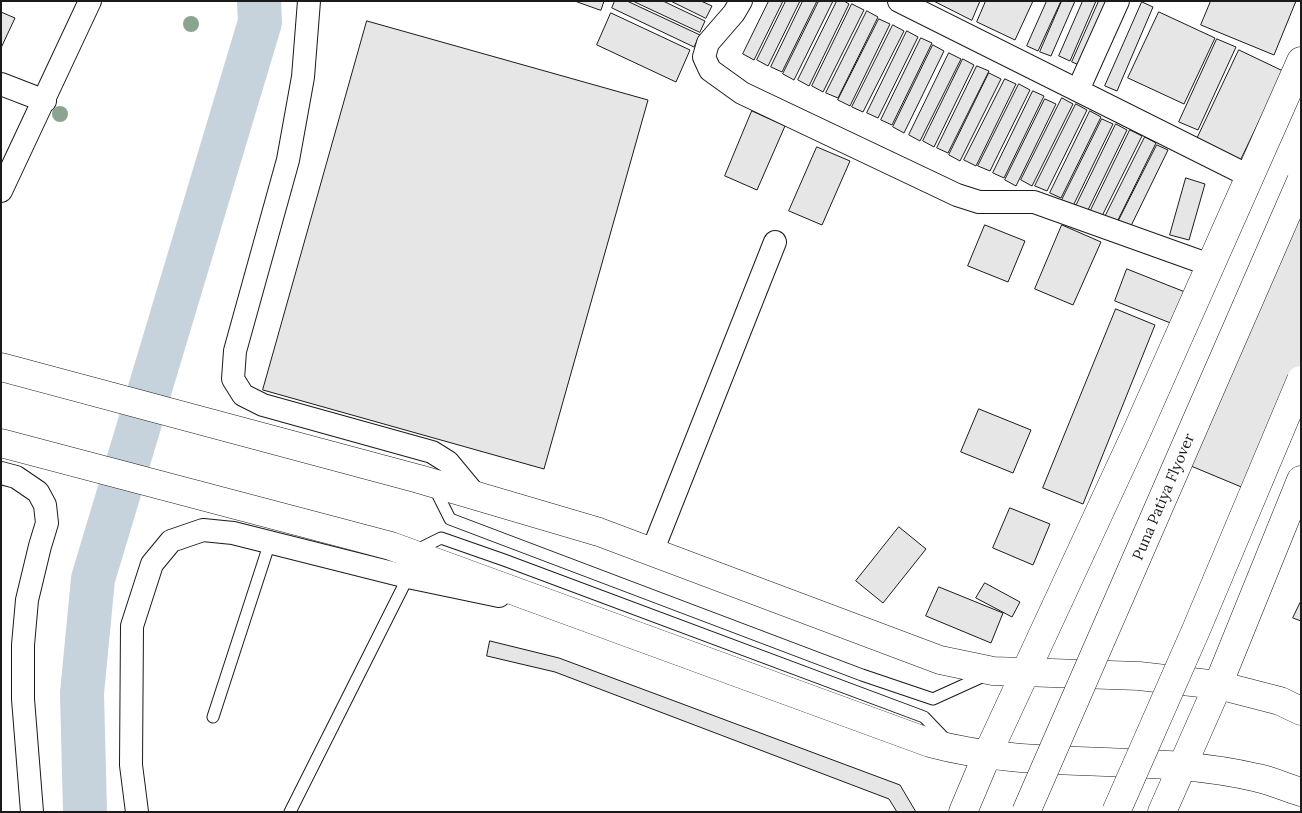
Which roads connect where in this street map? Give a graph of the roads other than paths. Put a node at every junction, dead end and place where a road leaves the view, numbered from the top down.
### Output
1 (90, 1) edge
2 (309, 1) edge
3 (741, 1) edge
4 (899, 1) edge
5 (1118, 1) edge
6 (1301, 61) edge
7 (1, 84) edge
8 (1078, 90) junction
9 (45, 101) junction
10 (1250, 176) junction
11 (1301, 181) edge
12 (1, 191) edge
13 (775, 242) dead end
14 (1210, 265) junction
15 (1, 367) edge
16 (1301, 380) edge
17 (1, 443) edge
18 (1, 473) edge
19 (1301, 480) edge
20 (425, 481) junction
21 (477, 497) junction
22 (270, 542) junction
23 (652, 552) junction
24 (404, 559) junction
25 (993, 671) junction
26 (1025, 672) junction
27 (1218, 685) junction
28 (1273, 699) junction
29 (1301, 711) edge
30 (213, 717) dead end
31 (1301, 722) edge
32 (956, 750) junction
33 (987, 755) junction
34 (1182, 766) junction
35 (1242, 775) junction
36 (1301, 779) edge
37 (1301, 792) edge
38 (32, 812) edge
39 (137, 812) edge
40 (290, 812) edge
41 (963, 812) edge
42 (1026, 812) edge
43 (1116, 812) edge
44 (1162, 812) edge

1 - 9 street
2 - 21 street
3 - 14 street
4 - 8 street
5 - 8 street
6 - 10 main road
7 - 9 street
8 - 10 street
9 - 12 street
10 - 14 main road
11 - 42 main road, Puna Patiya Flyover, bridge
13 - 23 street
14 - 26 main road
15 - 20 main road
16 - 43 main road, bridge
17 - 24 main road
18 - 38 street
19 - 27 main road
20 - 21 main road
20 - 25 lane
21 - 23 main road
22 - 24 street
22 - 30 lane
22 - 39 street
23 - 25 main road
24 - 32 main road
24 - 32 lane
24 - 40 lane
25 - 26 main road
26 - 27 main road
26 - 33 main road
27 - 28 main road
27 - 34 main road
28 - 29 main road
28 - 31 lane
32 - 33 main road
33 - 34 main road
33 - 41 main road
34 - 35 main road
34 - 44 main road
35 - 36 lane
35 - 37 main road

